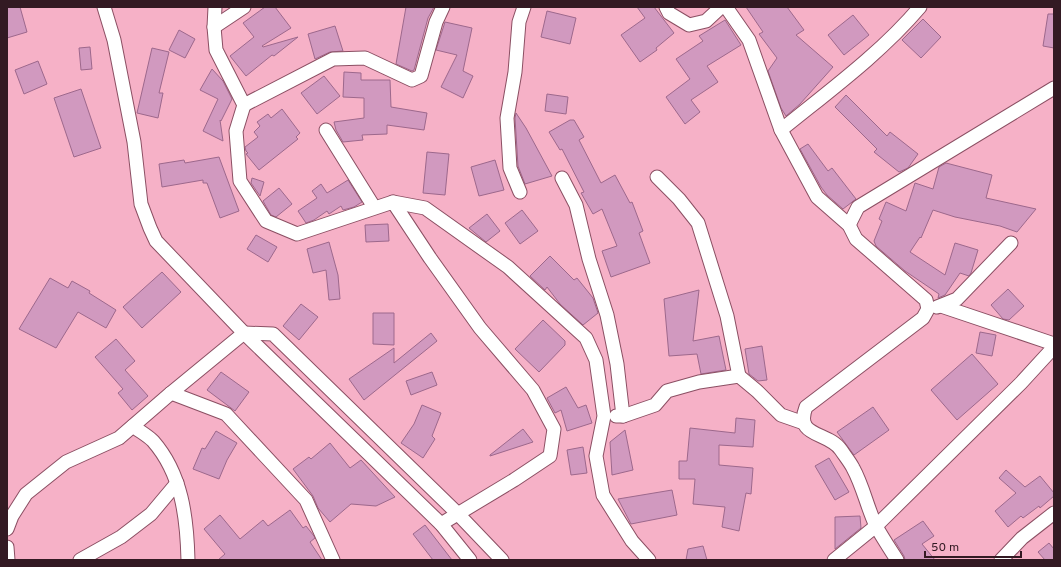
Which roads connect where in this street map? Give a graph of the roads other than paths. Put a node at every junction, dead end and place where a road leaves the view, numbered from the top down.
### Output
1 (104, 7) edge
2 (215, 7) edge
3 (244, 7) edge
4 (443, 7) edge
5 (524, 7) edge
6 (666, 7) edge
7 (721, 7) edge
8 (726, 7) edge
9 (920, 7) edge
10 (214, 27) junction
11 (1054, 88) edge
12 (244, 105) junction
13 (326, 130) dead end
14 (781, 130) junction
15 (562, 178) dead end
16 (657, 178) dead end
17 (520, 192) dead end
18 (392, 202) junction
19 (374, 207) junction
20 (849, 225) junction
21 (1011, 243) dead end
22 (942, 306) junction
23 (928, 309) junction
24 (244, 332) junction
25 (1054, 346) edge
26 (739, 376) junction
27 (171, 393) junction
28 (604, 416) junction
29 (623, 416) junction
30 (804, 423) junction
31 (133, 426) junction
32 (177, 483) junction
33 (1054, 513) edge
34 (458, 514) junction
35 (10, 516) edge
36 (441, 524) junction
37 (876, 526) junction
38 (7, 529) edge
39 (7, 547) edge
40 (8, 560) edge
41 (80, 560) edge
42 (188, 560) edge
43 (333, 560) edge
44 (470, 560) edge
45 (502, 560) edge
46 (649, 560) edge
47 (834, 560) edge
48 (897, 560) edge
49 (1001, 560) edge

1 - 24 street
2 - 10 street
3 - 10 street
4 - 12 street
5 - 17 street
6 - 7 street
8 - 14 street
9 - 14 street
10 - 12 street
11 - 20 street
12 - 19 street
13 - 19 street
14 - 20 street
15 - 29 street
16 - 26 street
18 - 19 street
18 - 28 street
18 - 34 street
20 - 23 street
21 - 22 street
22 - 23 street
22 - 25 street
23 - 30 street
24 - 27 street
24 - 34 street
24 - 36 street
25 - 37 street
26 - 29 street
26 - 30 street
27 - 31 street
27 - 43 street
28 - 29 street
28 - 46 street
30 - 37 street
31 - 32 street
31 - 35 street
32 - 41 street
32 - 42 street
33 - 49 street
34 - 36 street
34 - 45 street
35 - 38 street
36 - 44 street
37 - 47 street
37 - 48 street
39 - 40 street

